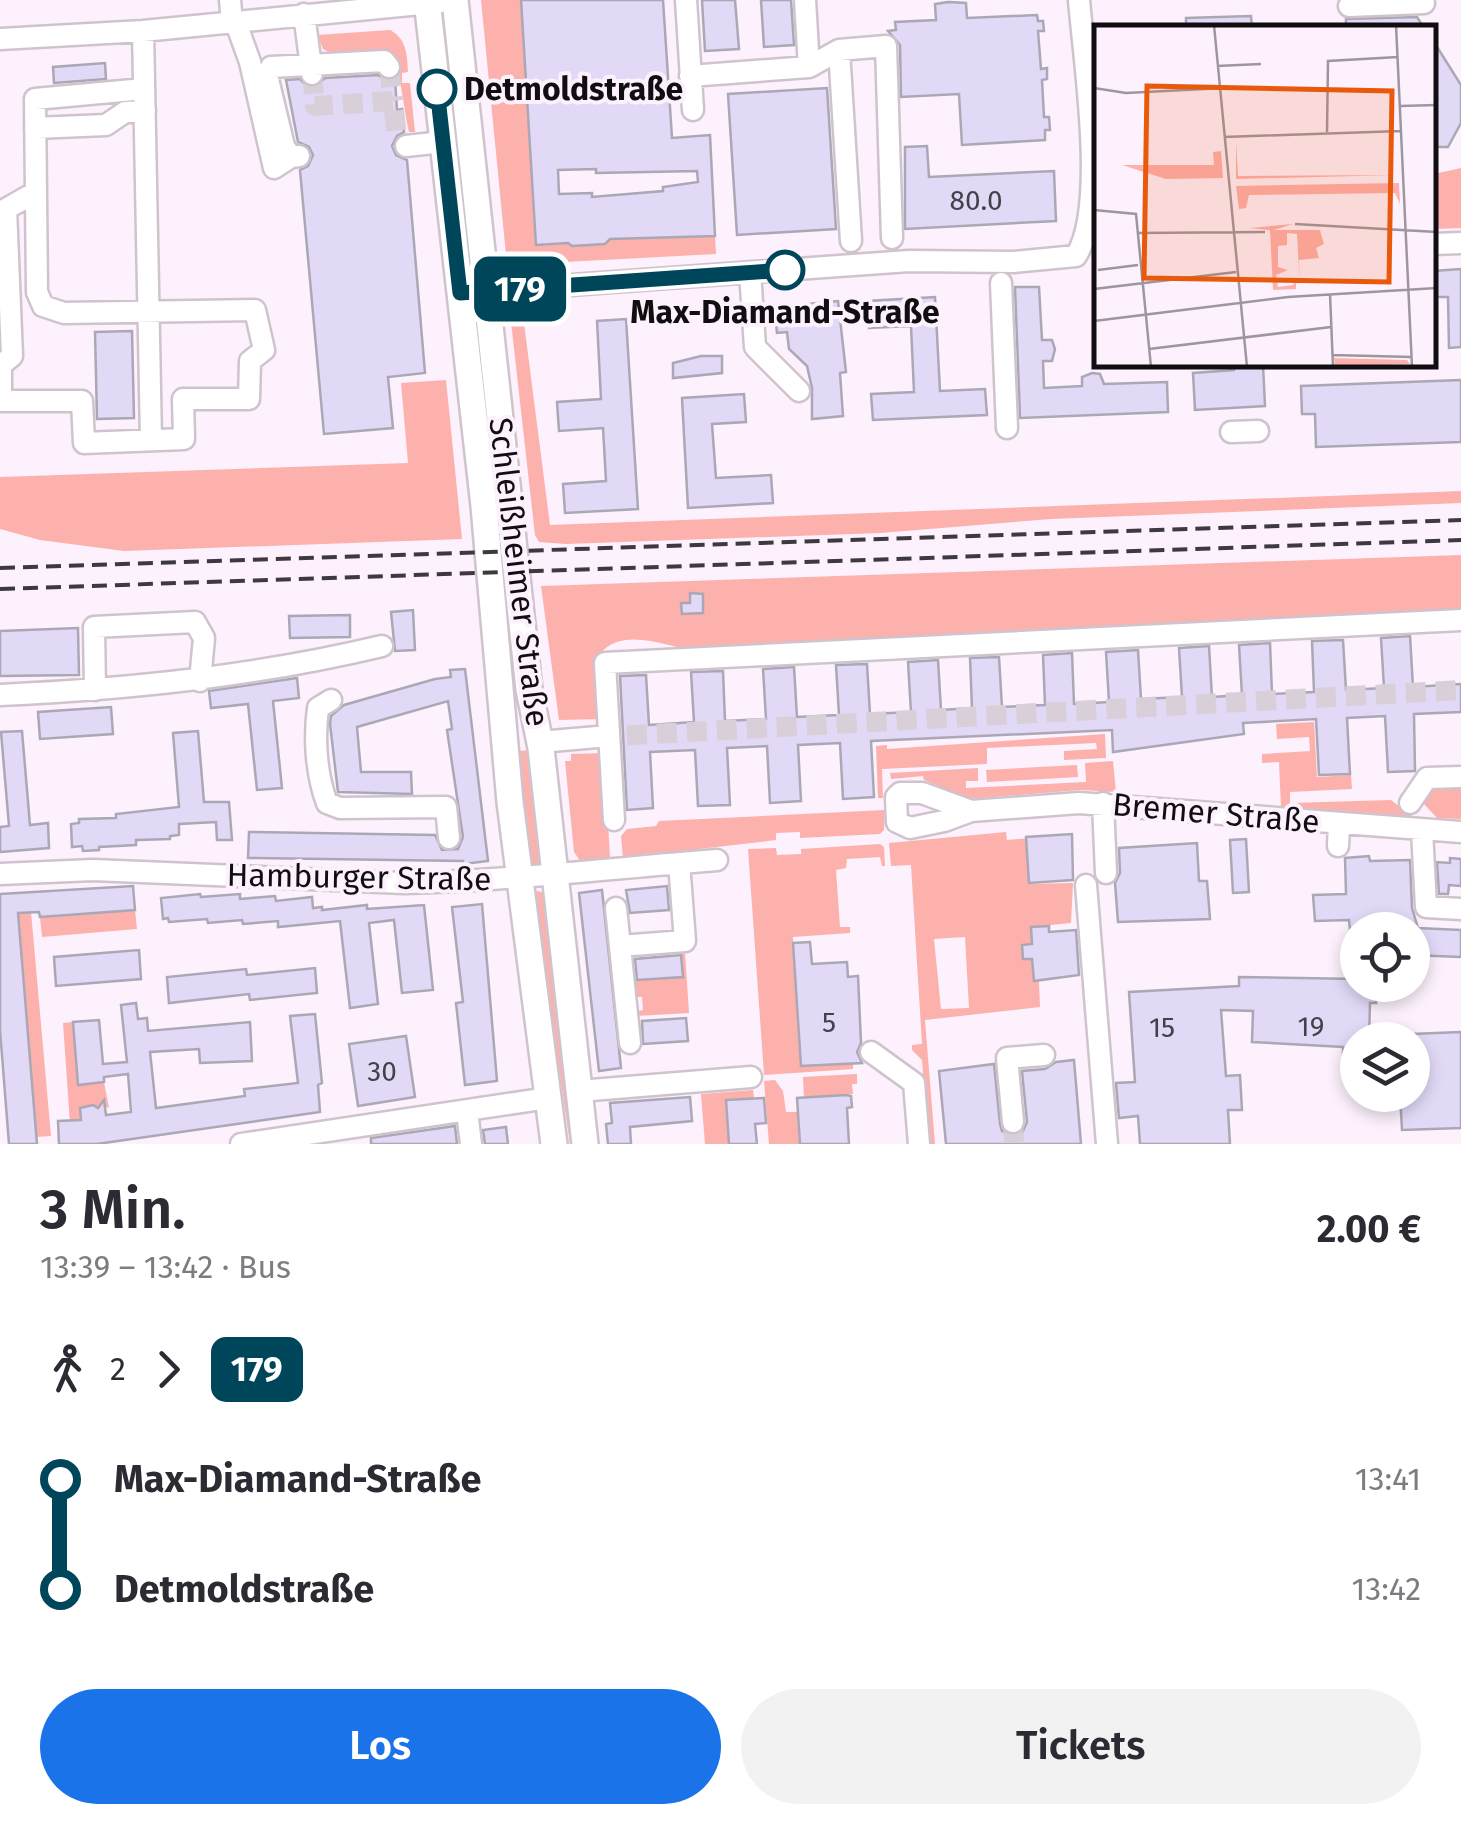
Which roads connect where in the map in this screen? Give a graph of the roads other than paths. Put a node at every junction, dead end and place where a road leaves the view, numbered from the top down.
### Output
1 (230, 0) edge
2 (455, 0) edge
3 (686, 0) edge
4 (806, 0) edge
5 (1078, 0) edge
6 (427, 2) edge
7 (1424, 2) edge
8 (1348, 6) dead end
9 (304, 14) junction
10 (234, 23) junction
11 (142, 31) junction
12 (0, 39) edge
13 (838, 50) junction
14 (390, 67) dead end
15 (810, 67) junction
16 (310, 69) junction
17 (690, 76) junction
18 (145, 100) junction
19 (692, 110) dead end
20 (35, 128) junction
21 (443, 142) junction
22 (406, 146) dead end
23 (34, 193) junction
24 (892, 238) dead end
25 (852, 240) dead end
26 (1461, 243) edge
27 (1436, 244) edge
28 (1086, 257) edge
29 (750, 272) junction
30 (1001, 283) dead end
31 (486, 292) junction
32 (460, 293) junction
33 (150, 310) junction
34 (799, 391) dead end
35 (1006, 428) dead end
36 (1258, 431) dead end
37 (1231, 432) dead end
38 (151, 440) junction
39 (1461, 620) edge
40 (382, 646) dead end
41 (200, 680) junction
42 (95, 690) junction
43 (0, 694) edge
44 (330, 700) dead end
45 (597, 737) tunnel mouth
46 (540, 742) junction
47 (506, 745) junction
48 (1461, 776) edge
49 (1103, 803) junction
50 (1410, 803) dead end
51 (970, 812) dead end
52 (1254, 816) junction
53 (614, 820) dead end
54 (1422, 830) junction
55 (1461, 832) edge
56 (449, 838) dead end
57 (1253, 838) dead end
58 (717, 860) dead end
59 (679, 863) junction
60 (1106, 873) dead end
61 (0, 874) edge
62 (557, 876) junction
63 (520, 879) junction
64 (1086, 885) dead end
65 (616, 908) dead end
66 (1461, 909) edge
67 (620, 946) junction
68 (630, 1043) dead end
69 (871, 1052) dead end
70 (1044, 1055) dead end
71 (751, 1077) dead end
72 (579, 1091) junction
73 (548, 1098) junction
74 (467, 1111) junction
75 (1012, 1122) tunnel mouth
76 (241, 1144) edge
77 (472, 1144) edge
78 (554, 1144) edge
79 (585, 1144) edge
80 (918, 1144) edge
81 (1107, 1144) edge

1 - 10 street
2 - 6 street
2 - 31 main road, Schleißheimer Straße
3 - 17 street
4 - 15 street
5 - 28 street
6 - 9 street
6 - 21 main road, Schleißheimer Straße
7 - 8 street
9 - 10 street
9 - 16 street
10 - 11 street
10 - 16 street
11 - 12 street
11 - 18 street
13 - 15 street
13 - 24 street
13 - 25 street
14 - 16 street
15 - 17 street
17 - 19 street
18 - 20 street
18 - 20 street
18 - 33 street
20 - 23 street
21 - 22 street
21 - 32 main road, Schleißheimer Straße
23 - 33 street
23 - 38 street
26 - 27 street
28 - 29 street
29 - 31 street
29 - 34 street
30 - 35 street
31 - 32 street
31 - 46 main road, Schleißheimer Straße
32 - 47 main road, Schleißheimer Straße
33 - 38 street
33 - 38 street
36 - 37 street
39 - 53 street
40 - 41 street
41 - 42 street
41 - 42 street
42 - 43 street
44 - 56 street
45 - 46 street
46 - 47 main road
46 - 62 main road, Schleißheimer Straße
47 - 63 main road, Schleißheimer Straße
48 - 50 street
49 - 51 street, Bremer Straße
49 - 52 street, Bremer Straße
49 - 60 street
52 - 54 street, Bremer Straße
52 - 57 street
54 - 55 street, Bremer Straße
54 - 66 street
58 - 59 street, Hamburger Straße
59 - 62 street, Hamburger Straße
59 - 67 street
61 - 63 street, Hamburger Straße
62 - 63 street, Hamburger Straße
62 - 72 main road, Schleißheimer Straße
63 - 73 main road, Schleißheimer Straße
64 - 81 street
65 - 67 street
67 - 68 street
69 - 80 street
70 - 75 street
71 - 72 street
72 - 79 main road, Schleißheimer Straße
73 - 74 street
73 - 78 main road, Schleißheimer Straße
74 - 76 street
74 - 77 street

